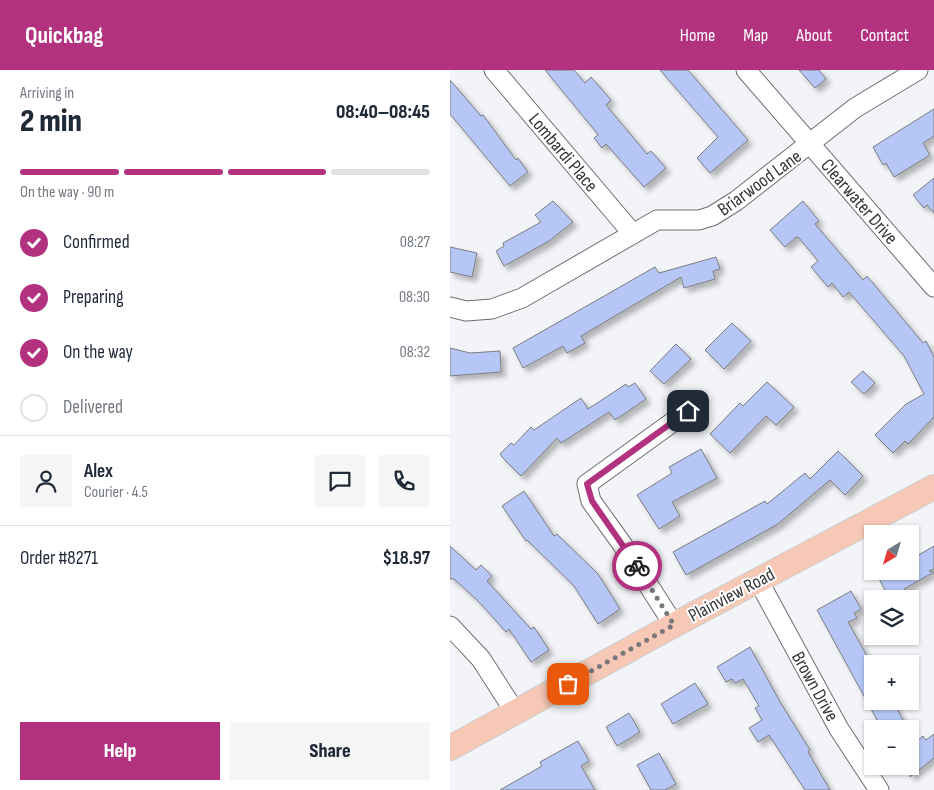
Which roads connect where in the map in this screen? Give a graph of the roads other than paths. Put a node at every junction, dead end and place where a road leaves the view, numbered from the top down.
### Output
1 (494, 70) edge
2 (746, 70) edge
3 (918, 70) edge
4 (810, 144) junction
5 (633, 234) junction
6 (934, 287) edge
7 (450, 307) edge
8 (688, 411) dead end
9 (934, 486) edge
10 (758, 580) junction
11 (674, 625) junction
12 (450, 626) edge
13 (514, 712) junction
14 (450, 748) edge
15 (879, 790) edge

1 - 5 street, Lombardi Place
2 - 4 street, Clearwater Drive
3 - 4 street, Briarwood Lane
4 - 5 street, Briarwood Lane
4 - 6 street, Clearwater Drive
5 - 7 street, Briarwood Lane
8 - 11 street
9 - 10 main road, Plainview Road
10 - 11 main road, Plainview Road
10 - 15 street, Brown Drive
11 - 13 main road, Plainview Road
12 - 13 street
13 - 14 main road, Plainview Road

